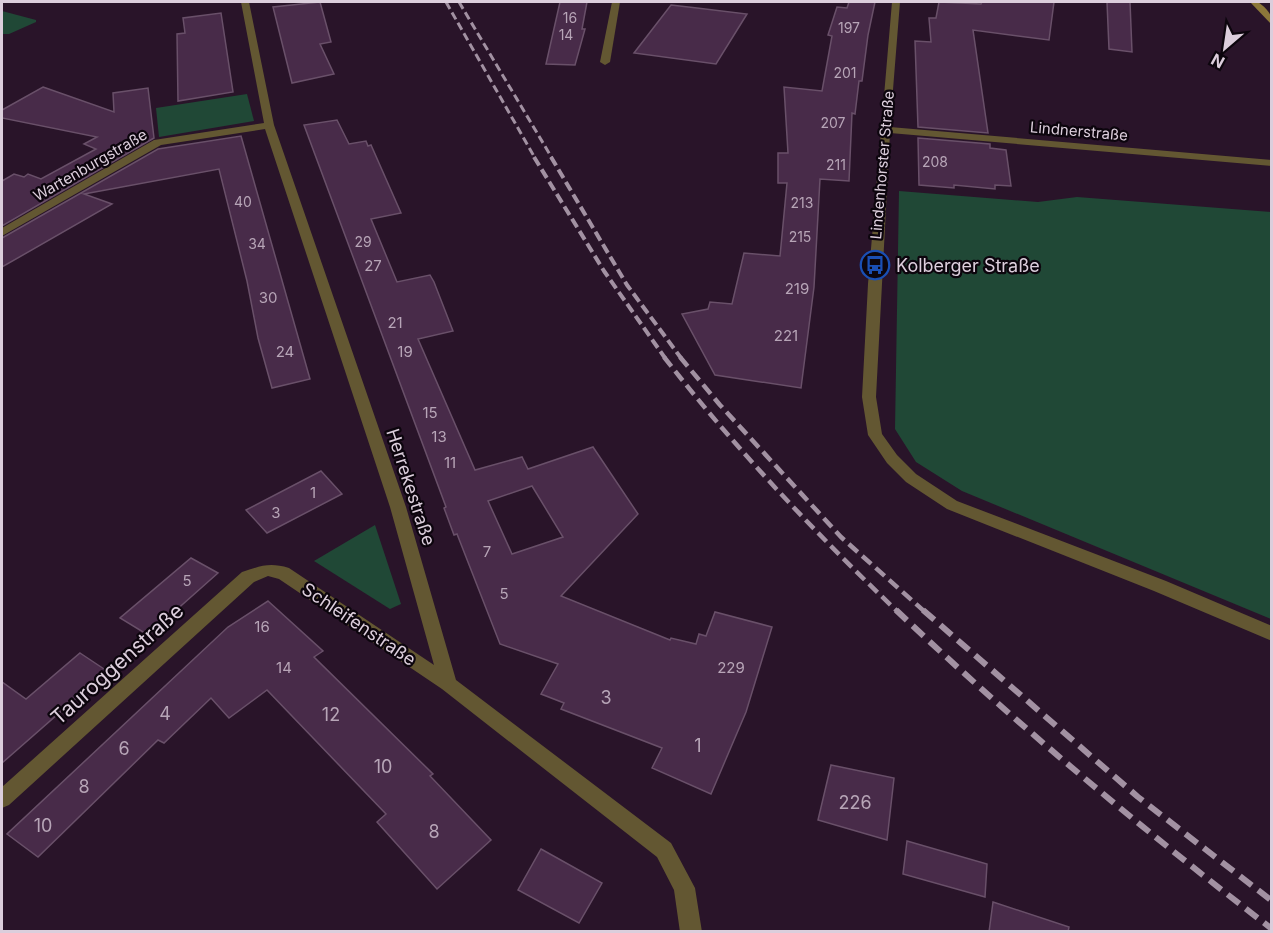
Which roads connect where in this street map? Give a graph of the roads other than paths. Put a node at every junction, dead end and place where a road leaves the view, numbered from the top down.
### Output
1 (245, 2) edge
2 (616, 2) edge
3 (896, 2) edge
4 (1254, 2) edge
5 (1272, 23) edge
6 (605, 62) dead end
7 (269, 125) junction
8 (885, 130) junction
9 (1272, 163) edge
10 (2, 233) edge
11 (267, 570) joint
12 (1272, 634) edge
13 (448, 684) junction
14 (2, 799) edge
15 (691, 932) edge

1 - 7 street, Herrekestraße
2 - 6 street
3 - 8 street, Lindenhorster Straße
4 - 5 street
7 - 10 street, Wartenburgstraße
7 - 13 street, Herrekestraße
8 - 9 street, Lindnerstraße
8 - 12 street, Lindenhorster Straße
11 - 13 street, Schleifenstraße
11 - 14 street, Tauroggenstraße
13 - 15 street

